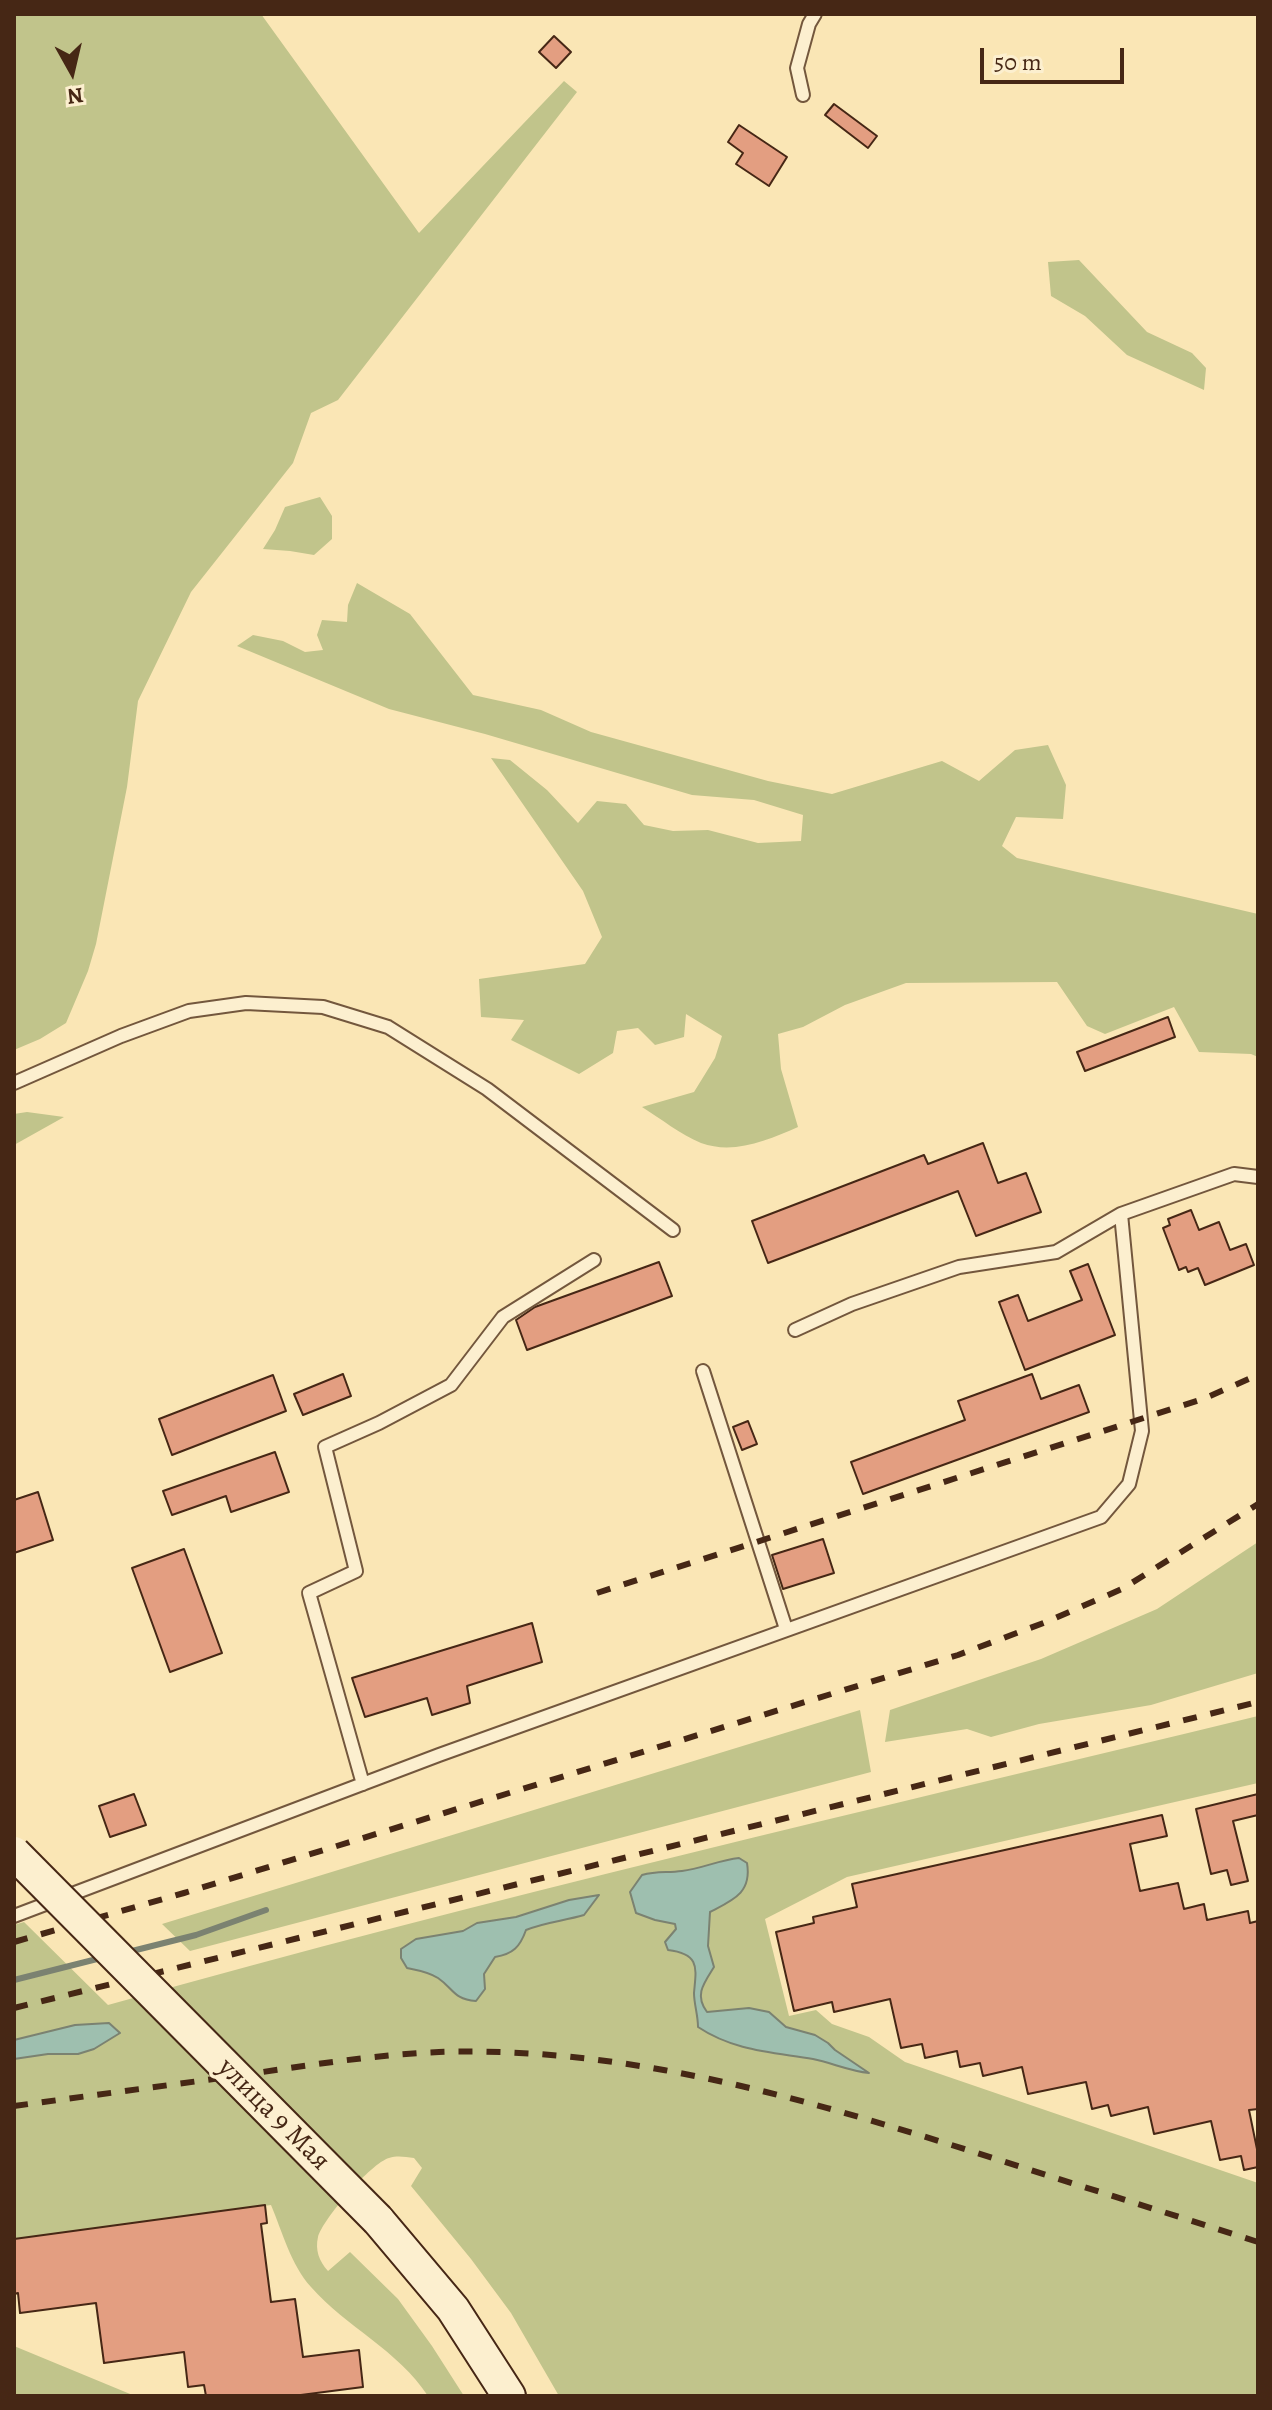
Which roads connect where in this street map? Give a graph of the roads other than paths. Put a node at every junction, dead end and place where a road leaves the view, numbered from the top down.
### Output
1 (815, 14) edge
2 (803, 95) dead end
3 (14, 1083) edge
4 (1258, 1177) edge
5 (1121, 1214) junction
6 (673, 1230) dead end
7 (594, 1260) dead end
8 (795, 1330) dead end
9 (703, 1371) dead end
10 (786, 1629) junction
11 (363, 1784) junction
12 (14, 1853) edge
13 (14, 1916) edge
14 (509, 2396) edge

1 - 2 lane
3 - 6 lane
4 - 5 lane
5 - 8 lane
5 - 10 lane
7 - 11 lane
9 - 10 lane
10 - 11 lane
11 - 13 lane
12 - 14 main road, улица 9 Мая, bridge

